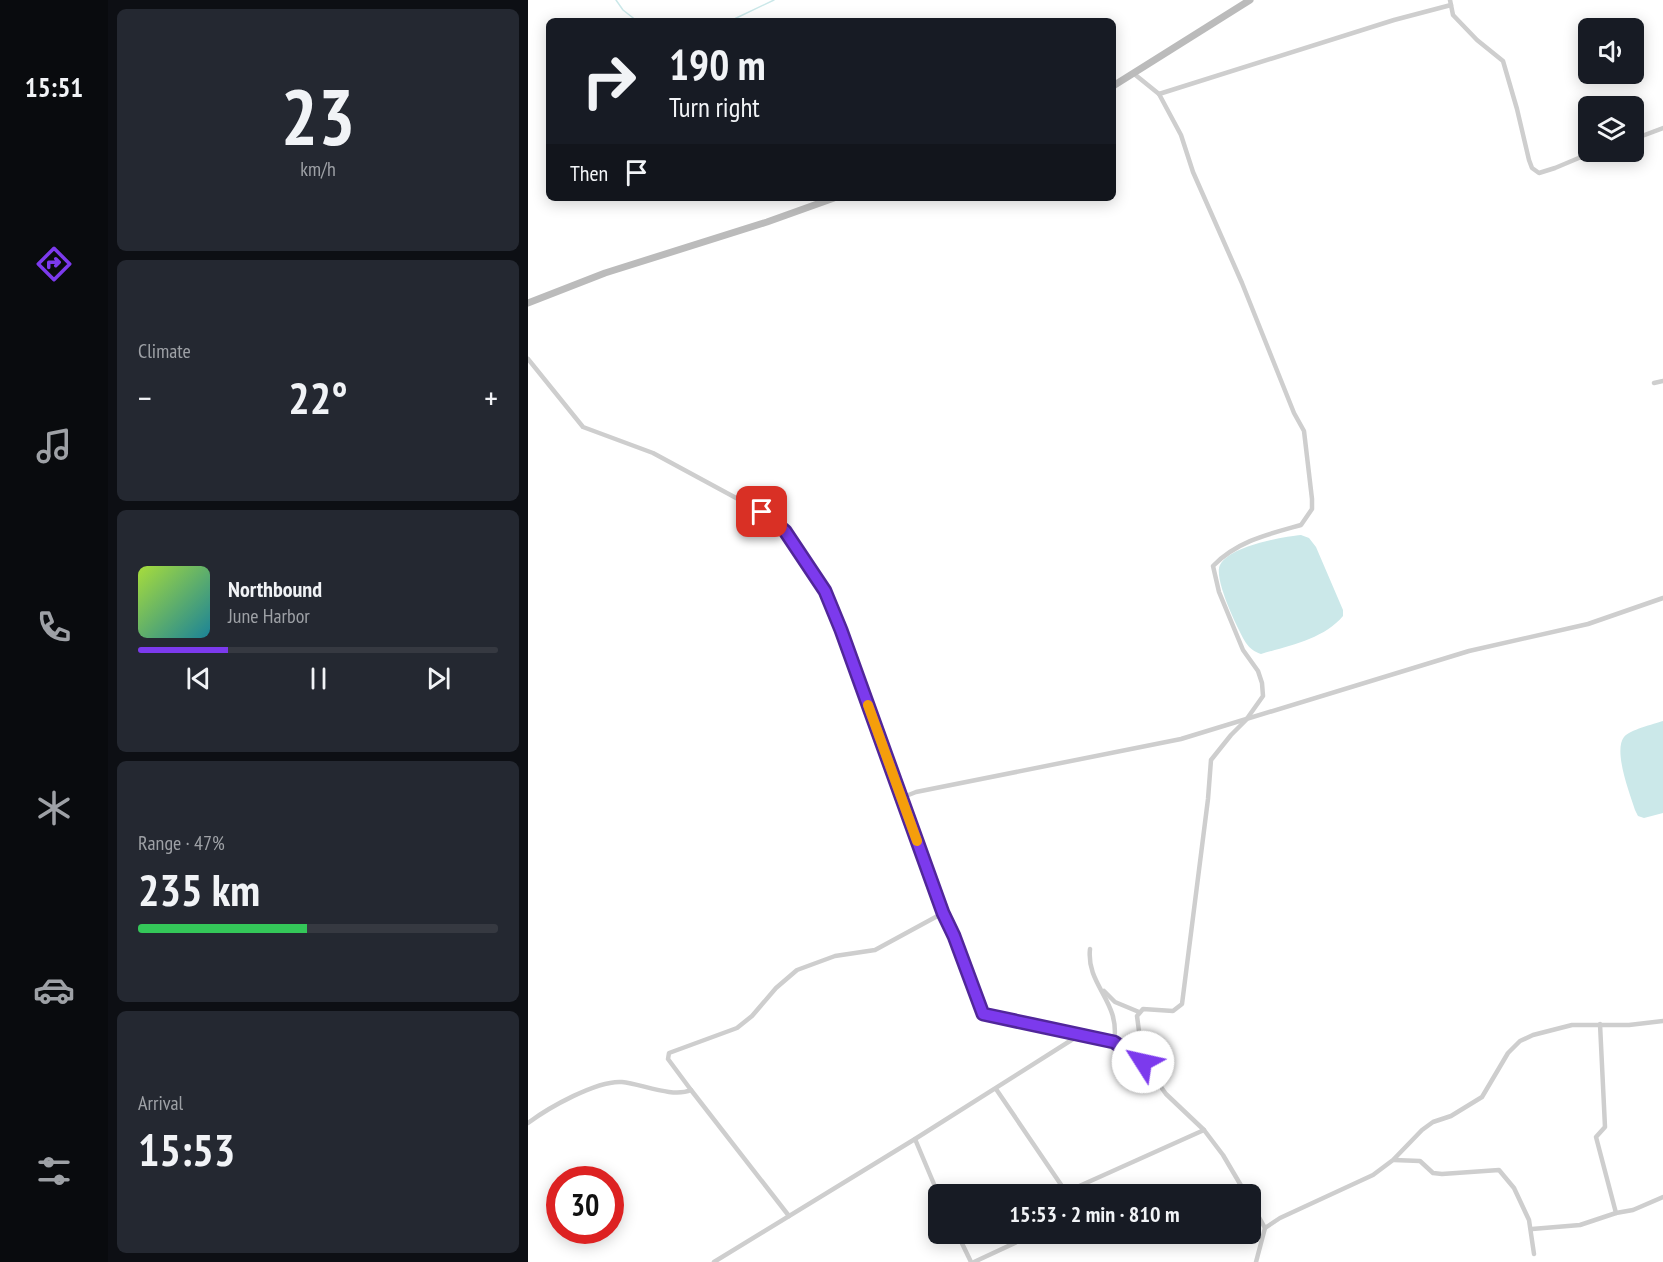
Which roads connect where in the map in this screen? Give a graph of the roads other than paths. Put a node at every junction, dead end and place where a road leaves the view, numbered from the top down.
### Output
1 (1250, 0) edge
2 (1451, 3) edge
3 (1133, 73) junction
4 (1116, 84) edge
5 (1159, 94) junction
6 (1663, 128) edge
7 (1644, 135) edge
8 (1578, 158) edge
9 (826, 201) edge
10 (528, 303) edge
11 (528, 359) edge
12 (1663, 381) edge
13 (1654, 383) dead end
14 (1663, 598) edge
15 (1246, 720) junction
16 (901, 798) junction
17 (943, 913) junction
18 (1090, 949) dead end
19 (1084, 955) dead end
20 (1089, 960) junction
21 (1098, 984) junction
22 (1139, 1012) junction
23 (1663, 1021) edge
24 (1600, 1024) junction
25 (1081, 1034) junction
26 (1114, 1042) junction
27 (1143, 1062) junction
28 (996, 1089) junction
29 (691, 1090) junction
30 (528, 1123) edge
31 (1204, 1130) junction
32 (915, 1139) junction
33 (1394, 1160) junction
34 (934, 1184) edge
35 (1060, 1184) edge
36 (1086, 1184) edge
37 (1240, 1184) edge
38 (1663, 1197) edge
39 (1617, 1213) junction
40 (789, 1216) junction
41 (1261, 1221) edge
42 (1265, 1228) junction
43 (1532, 1229) junction
44 (963, 1244) edge
45 (1012, 1244) edge
46 (1534, 1254) dead end
47 (714, 1262) edge
48 (973, 1262) edge
49 (1256, 1262) edge

1 - 3 street
2 - 5 street
2 - 8 street
3 - 4 street
3 - 5 street
5 - 15 street
6 - 7 street
9 - 10 street
11 - 16 street
12 - 13 street
14 - 15 street
15 - 16 street
15 - 22 street
16 - 17 street
17 - 25 street
17 - 29 street
18 - 20 street
19 - 20 street
20 - 21 street
21 - 22 street
21 - 26 street
22 - 27 street
23 - 24 street
24 - 33 street
24 - 39 street
25 - 26 street
25 - 28 street
26 - 27 street
27 - 31 street
28 - 32 street
28 - 35 street
29 - 30 street
29 - 40 street
31 - 36 street
31 - 37 street
32 - 34 street
32 - 40 street
33 - 42 street
33 - 43 street
38 - 39 street
39 - 43 street
40 - 47 street
41 - 42 street
42 - 49 street
43 - 46 street
44 - 48 street
45 - 48 street

